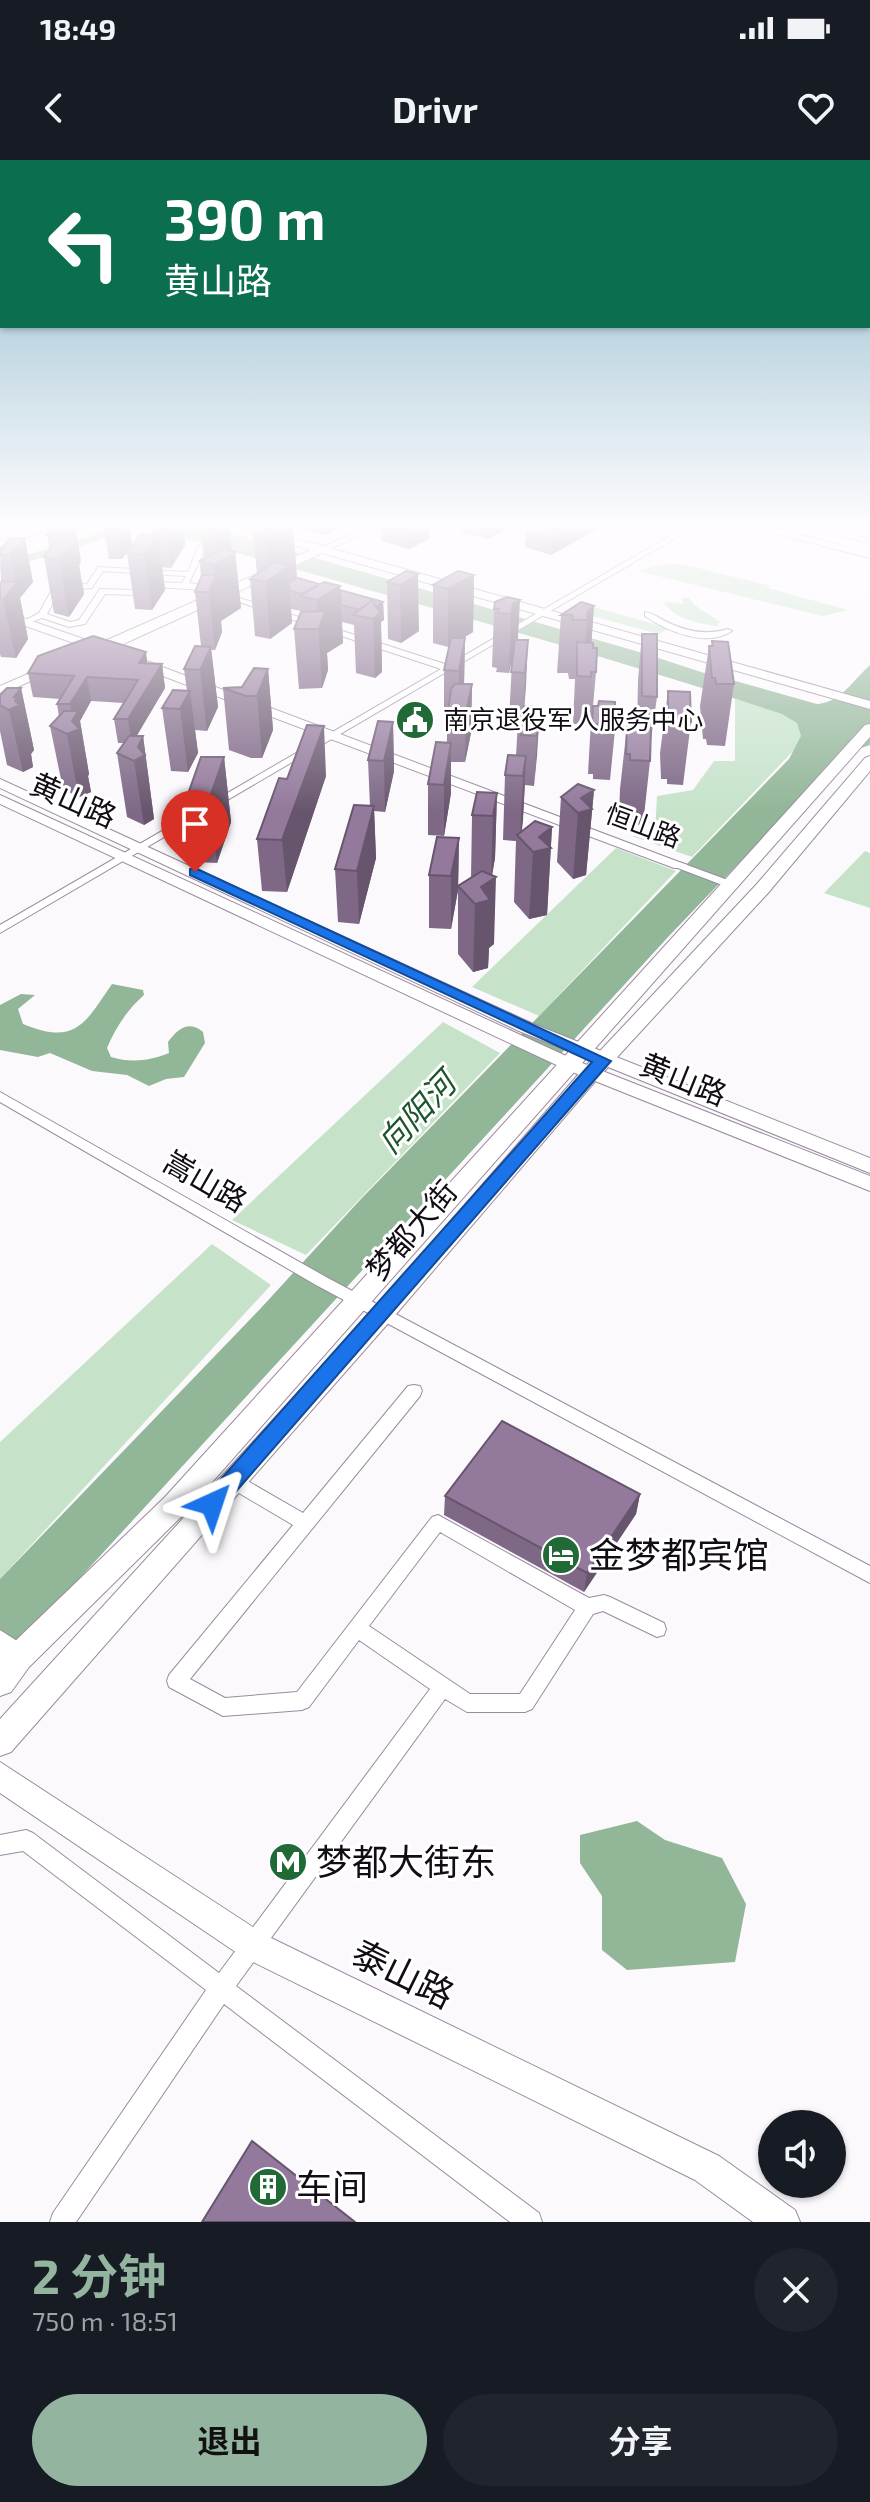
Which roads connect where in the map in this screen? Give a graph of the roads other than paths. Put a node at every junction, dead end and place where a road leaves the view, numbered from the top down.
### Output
1 (15, 619) edge
2 (32, 619) edge
3 (53, 619) edge
4 (84, 619) edge
5 (167, 619) edge
6 (304, 619) edge
7 (531, 619) edge
8 (567, 619) edge
9 (658, 619) edge
10 (24, 623) junction
11 (728, 631) dead end
12 (701, 634) junction
13 (100, 648) junction
14 (678, 651) junction
15 (448, 668) junction
16 (0, 691) edge
17 (870, 705) edge
18 (866, 732) edge
19 (329, 736) junction
20 (870, 761) edge
21 (0, 783) edge
22 (0, 799) edge
23 (141, 846) junction
24 (125, 856) junction
25 (679, 865) joint
26 (729, 884) junction
27 (0, 930) edge
28 (520, 1034) junction
29 (587, 1063) junction
30 (0, 1096) edge
31 (870, 1166) edge
32 (870, 1184) edge
33 (359, 1301) junction
34 (383, 1314) junction
35 (414, 1391) dead end
36 (233, 1481) junction
37 (306, 1524) junction
38 (870, 1575) edge
39 (587, 1607) junction
40 (357, 1628) junction
41 (657, 1629) dead end
42 (10, 1649) edge
43 (0, 1682) edge
44 (443, 1687) junction
45 (0, 1741) edge
46 (0, 1776) edge
47 (0, 1845) edge
48 (254, 1946) junction
49 (222, 1987) junction
50 (62, 2222) edge
51 (530, 2222) edge
52 (783, 2222) edge

1 - 10 main road, 恒山路
2 - 10 street
3 - 4 street
5 - 13 main road
6 - 15 street
7 - 15 street
8 - 14 main road
9 - 12 street
10 - 13 main road, 恒山路
11 - 12 street
12 - 14 street
13 - 16 main road
13 - 19 main road, 恒山路
14 - 17 main road
15 - 19 street
18 - 26 main road, 梦都大街
19 - 23 street
19 - 25 main road, 恒山路
20 - 29 main road, 梦都大街
21 - 23 main road, 黄山路
22 - 24 main road, 黄山路
23 - 24 street
23 - 28 main road, 黄山路
24 - 27 street
24 - 28 main road, 黄山路
25 - 26 street, 恒山路
26 - 29 main road, 梦都大街
28 - 29 main road, 黄山路
29 - 31 main road, 黄山路
29 - 32 main road, 黄山路
29 - 33 main road, 梦都大街
29 - 34 main road, 梦都大街
30 - 33 street, 嵩山路
33 - 34 street, 嵩山路
33 - 42 main road, 梦都大街
34 - 36 main road, 梦都大街
34 - 38 street, 嵩山路
35 - 37 street
36 - 37 street
36 - 45 main road, 梦都大街
37 - 40 street
39 - 40 street
39 - 41 street
39 - 44 street
40 - 44 street
42 - 43 main road, 梦都大街
44 - 48 street
46 - 48 main road, 泰山路
47 - 49 street
48 - 49 street
48 - 52 main road, 泰山路
49 - 50 street
49 - 51 street

